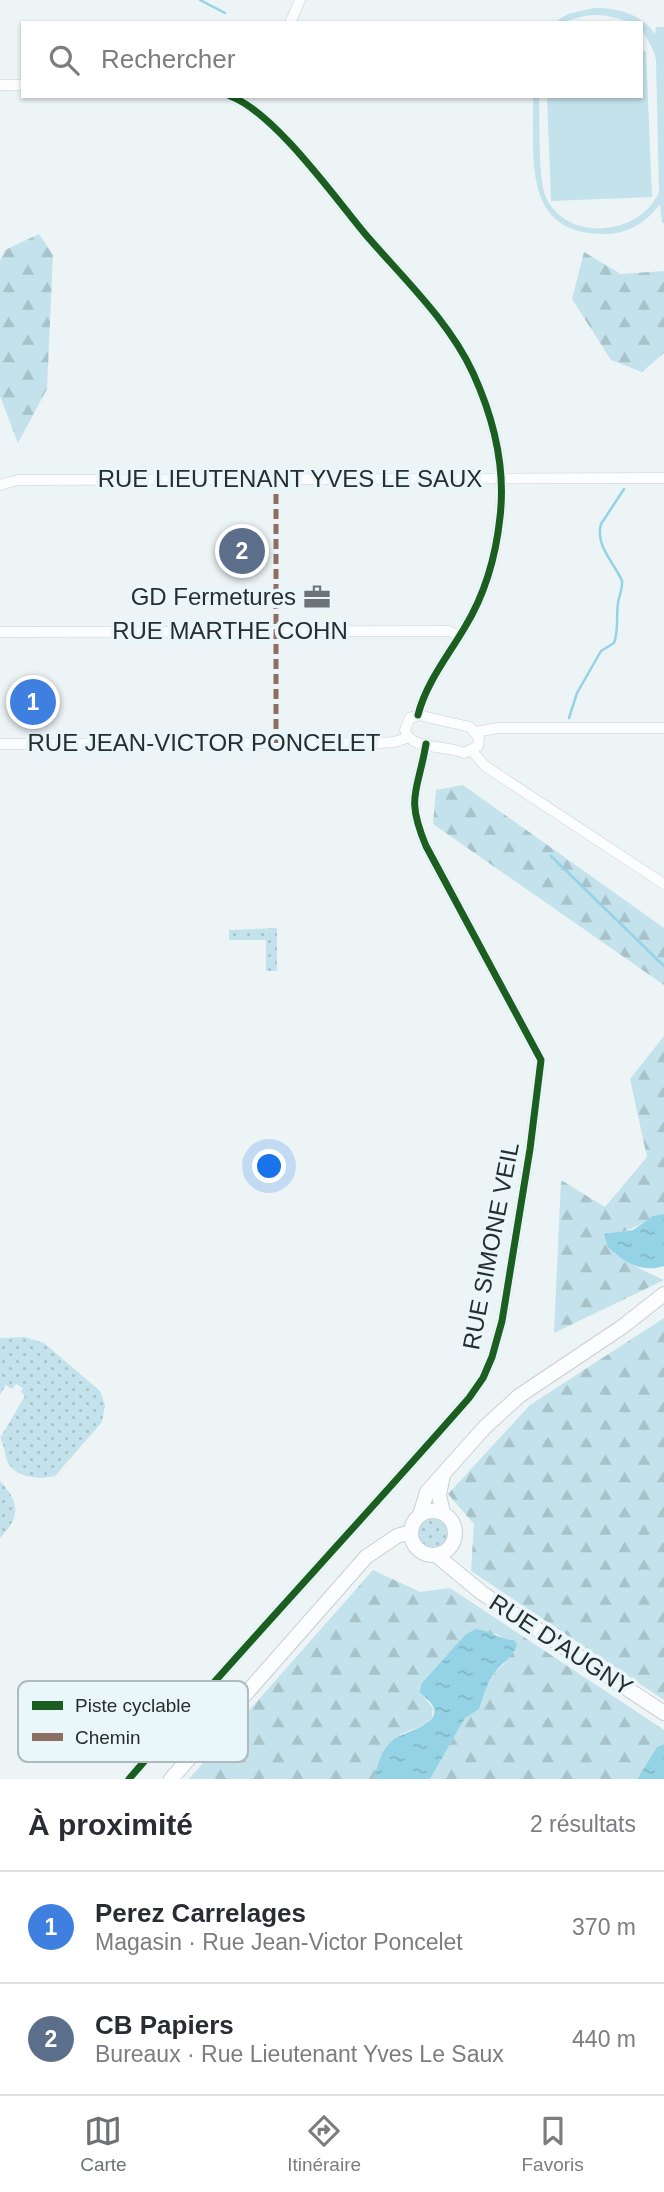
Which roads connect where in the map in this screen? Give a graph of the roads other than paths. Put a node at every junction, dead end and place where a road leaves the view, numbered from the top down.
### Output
1 (300, 0) edge
2 (292, 21) edge
3 (0, 85) edge
4 (21, 85) edge
5 (234, 98) edge
6 (502, 478) junction
7 (664, 478) edge
8 (0, 485) edge
9 (0, 632) edge
10 (460, 636) junction
11 (418, 715) junction
12 (664, 728) edge
13 (476, 732) junction
14 (407, 738) junction
15 (0, 744) edge
16 (426, 744) junction
17 (472, 751) junction
18 (664, 884) edge
19 (664, 1294) edge
20 (443, 1473) junction
21 (443, 1513) junction
22 (420, 1515) junction
23 (411, 1532) junction
24 (380, 1547) junction
25 (416, 1547) junction
26 (451, 1548) junction
27 (436, 1555) junction
28 (461, 1575) junction
29 (213, 1681) edge
30 (248, 1691) edge
31 (664, 1713) edge
32 (144, 1762) edge
33 (186, 1762) edge
34 (129, 1779) edge
35 (171, 1779) edge

1 - 2 street
3 - 4 street
5 - 6 street
6 - 7 street, RUE LIEUTENANT YVES LE SAUX
6 - 8 street, RUE LIEUTENANT YVES LE SAUX
6 - 10 street
9 - 10 street, RUE MARTHE COHN
10 - 11 street
11 - 13 street
11 - 14 street
12 - 13 street
13 - 17 street
14 - 15 street, RUE JEAN-VICTOR PONCELET
14 - 16 street
16 - 17 street
16 - 29 street, RUE SIMONE VEIL
17 - 18 street
19 - 20 main road
20 - 21 main road
20 - 22 main road
21 - 22 main road
21 - 26 main road
22 - 23 main road
23 - 24 main road
23 - 25 main road
24 - 25 main road
24 - 30 main road
25 - 27 main road
26 - 27 main road
26 - 28 main road
27 - 28 main road, RUE D'AUGNY
28 - 31 main road, RUE D'AUGNY
32 - 34 street, RUE SIMONE VEIL
33 - 35 main road

